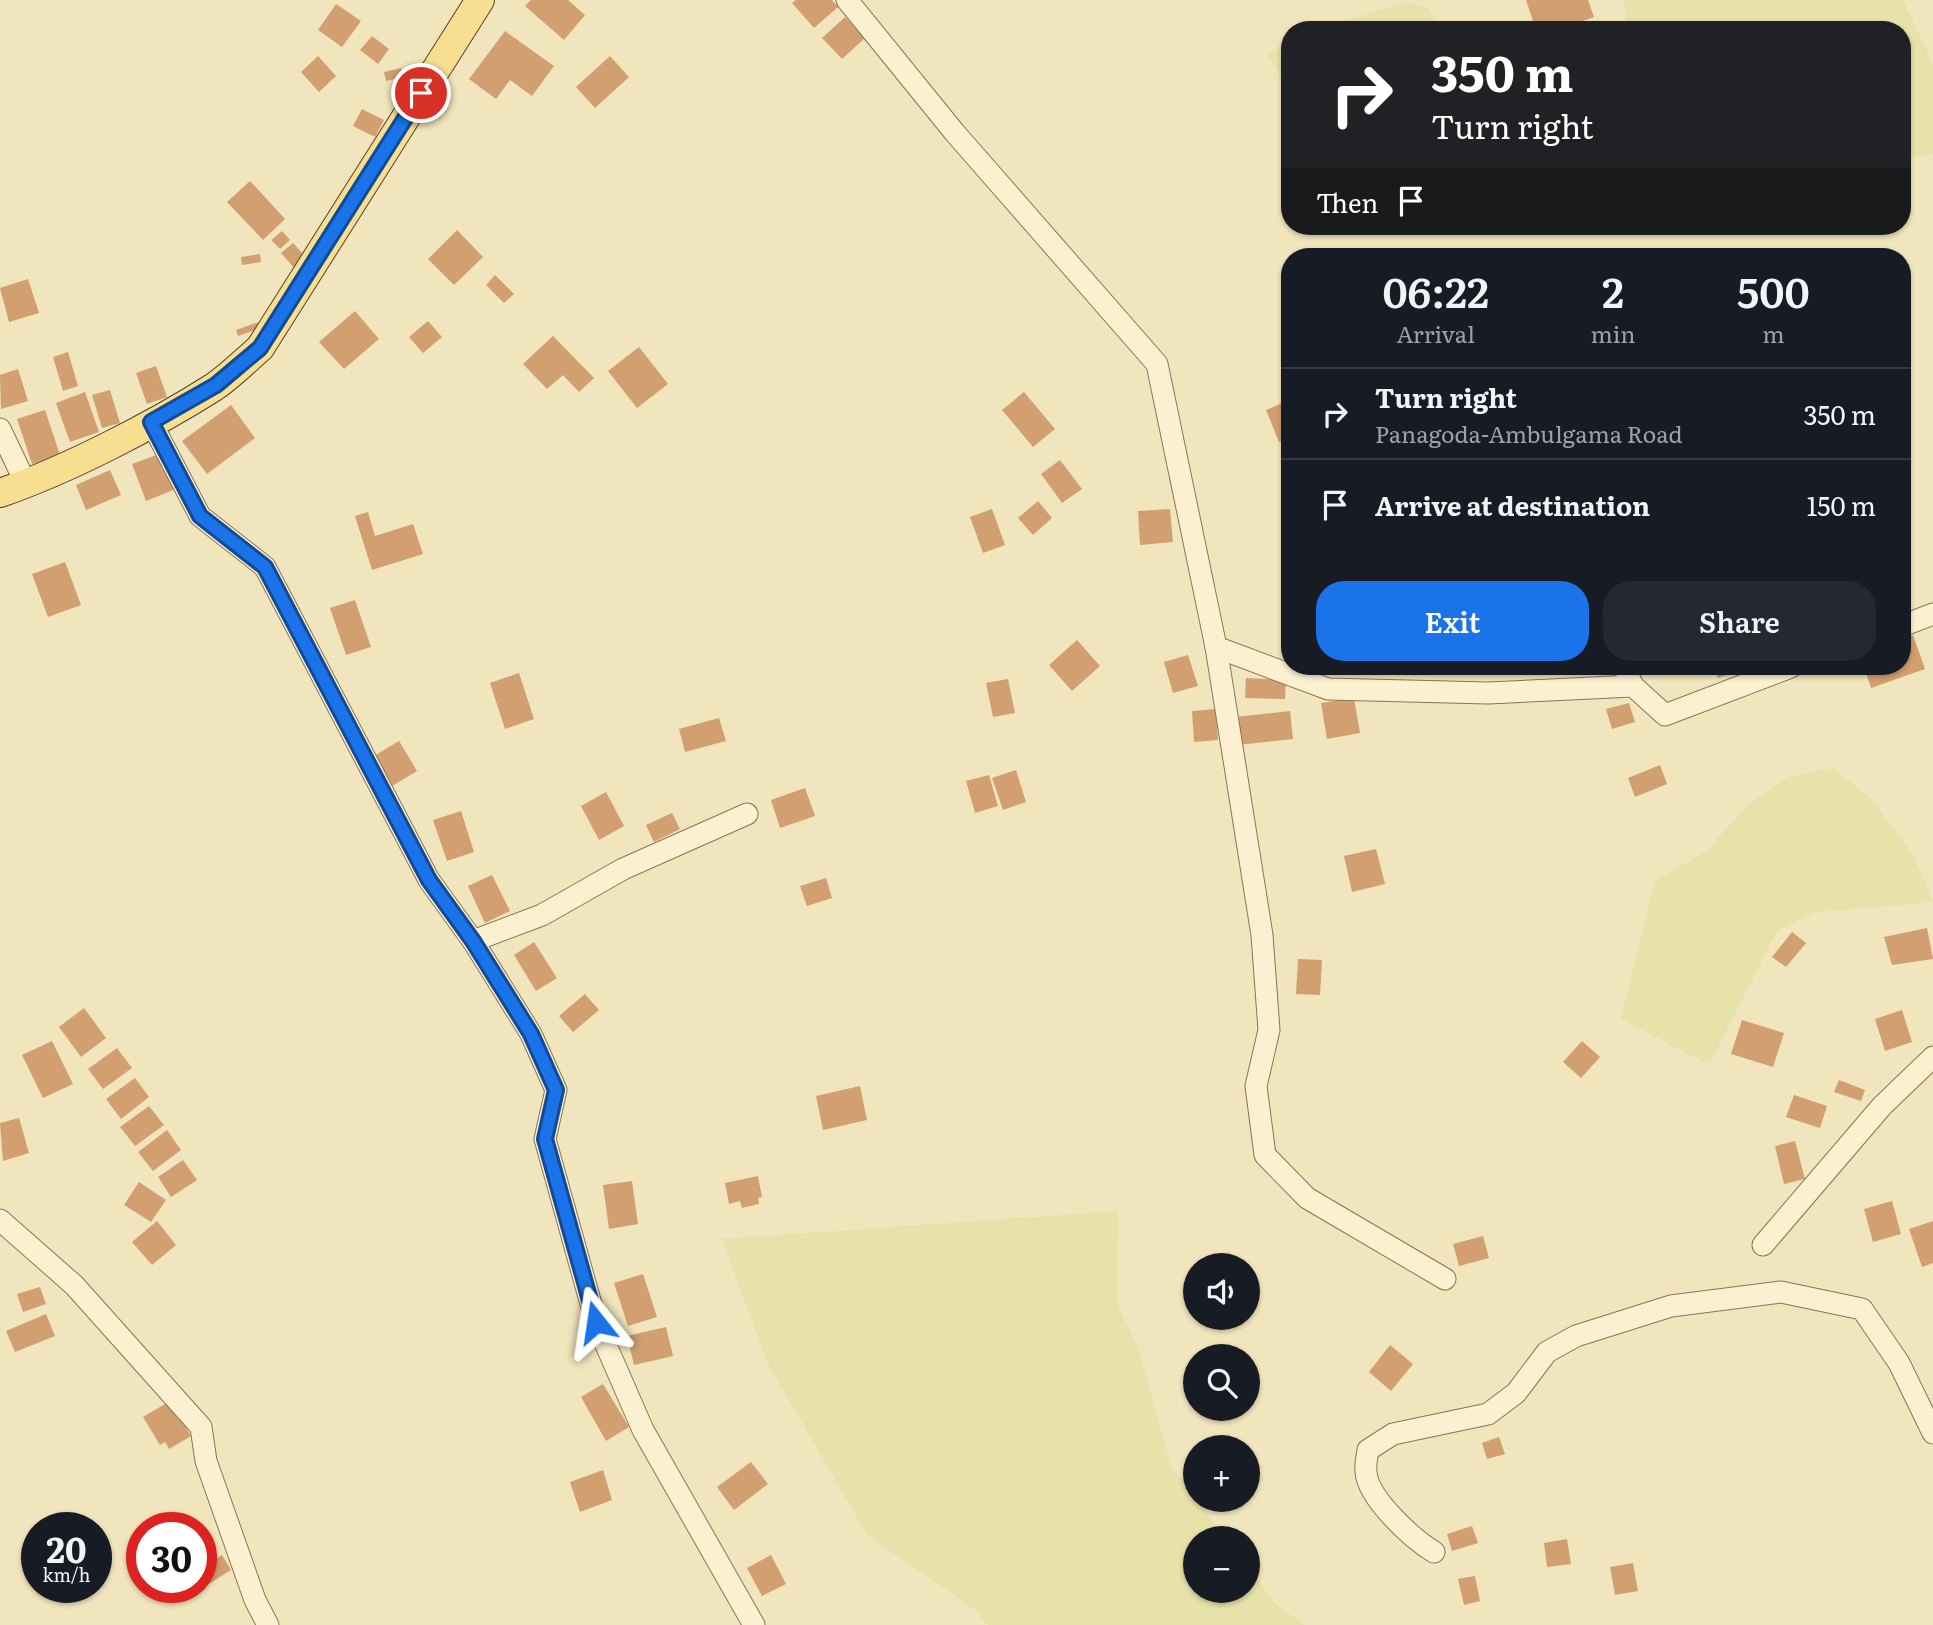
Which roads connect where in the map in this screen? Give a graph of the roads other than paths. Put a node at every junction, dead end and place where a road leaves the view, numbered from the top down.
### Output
1 (480, 0) edge
2 (847, 0) edge
3 (151, 422) junction
4 (0, 429) edge
5 (13, 488) edge
6 (1933, 614) edge
7 (1911, 623) edge
8 (1216, 647) junction
9 (1281, 671) edge
10 (1291, 675) edge
11 (1770, 675) edge
12 (1629, 677) edge
13 (747, 814) dead end
14 (473, 941) junction
15 (1933, 1057) edge
16 (0, 1220) edge
17 (1763, 1245) dead end
18 (1445, 1279) dead end
19 (1933, 1433) edge
20 (1434, 1552) dead end
21 (268, 1625) edge
22 (754, 1625) edge

1 - 3 main road
2 - 8 street
3 - 5 main road
3 - 14 street
4 - 5 street
6 - 7 street
8 - 9 street
8 - 18 street
10 - 12 street
11 - 12 street
13 - 14 street
14 - 22 street
15 - 17 street
16 - 21 street
19 - 20 street

